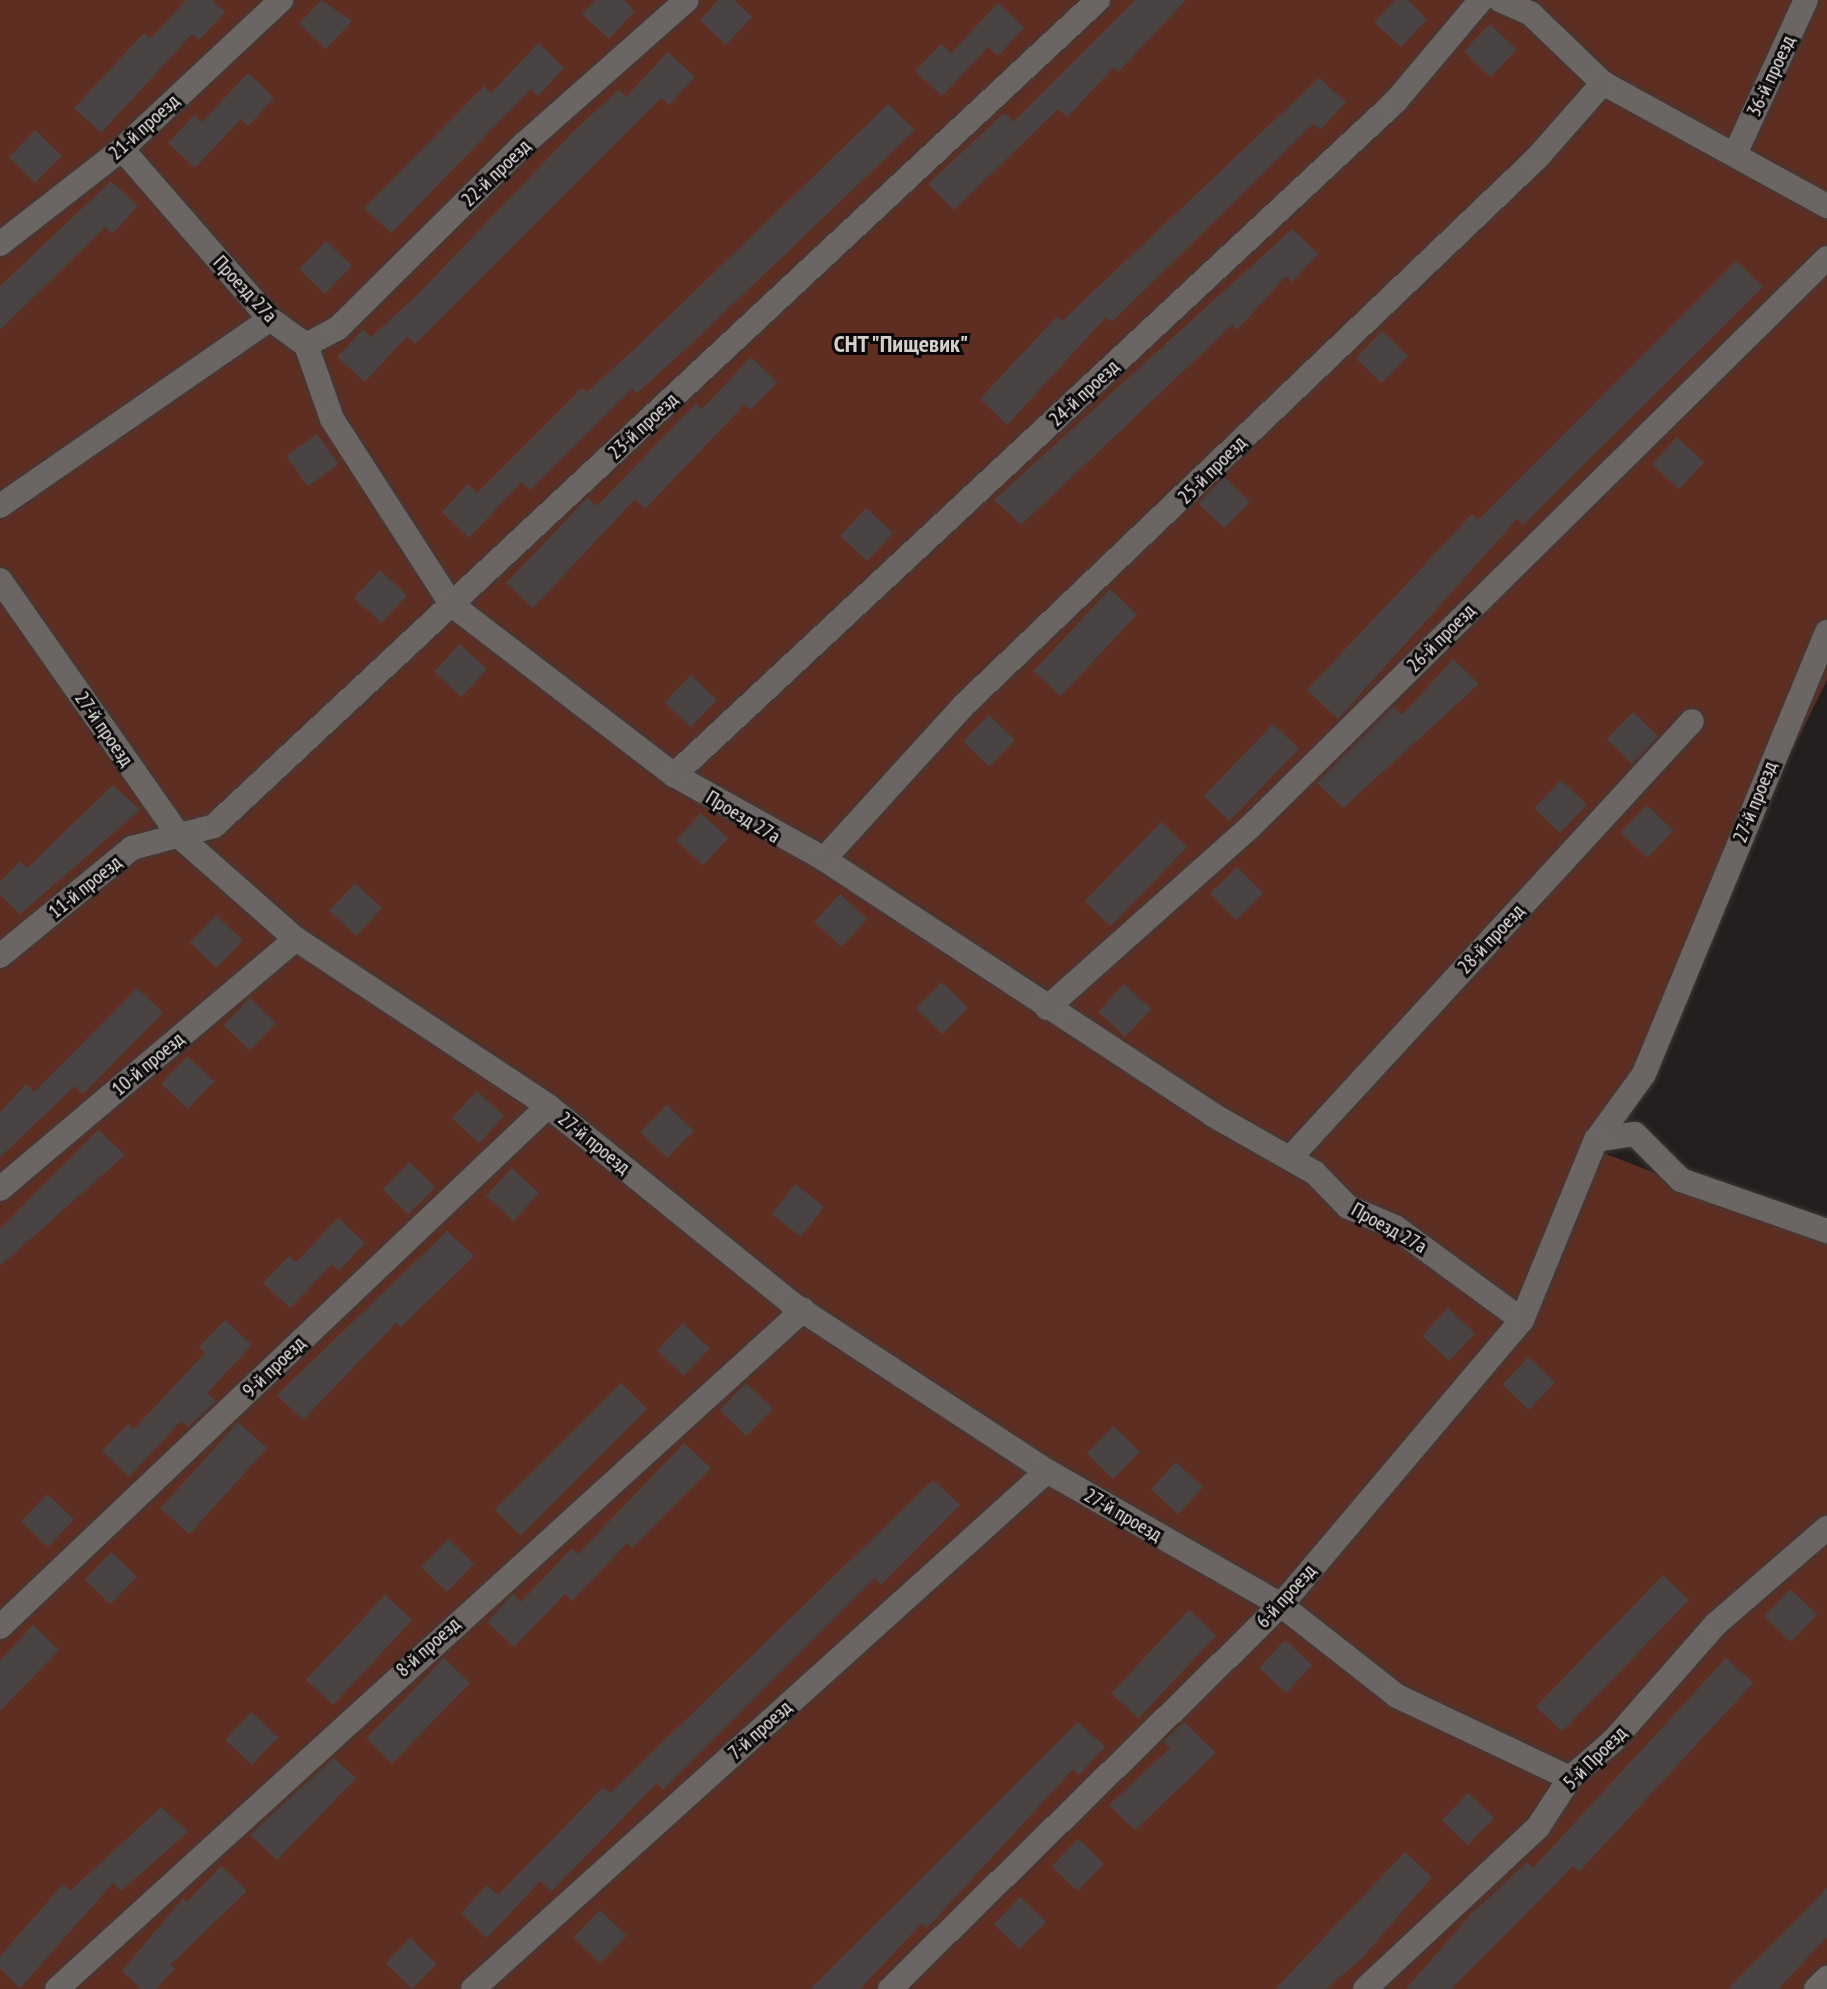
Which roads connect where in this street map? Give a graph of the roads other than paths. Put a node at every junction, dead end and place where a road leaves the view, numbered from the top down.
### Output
1 (281, 0) edge
2 (687, 0) edge
3 (1098, 0) edge
4 (1481, 0) edge
5 (1500, 0) edge
6 (1806, 0) edge
7 (1539, 7) edge
8 (1603, 83) junction
9 (122, 149) junction
10 (1736, 152) junction
11 (1827, 206) edge
12 (0, 244) edge
13 (1827, 258) edge
14 (270, 319) junction
15 (306, 345) junction
16 (0, 506) edge
17 (0, 580) edge
18 (451, 604) junction
19 (1827, 632) edge
20 (1692, 721) dead end
21 (674, 775) junction
22 (179, 836) junction
23 (824, 859) junction
24 (296, 939) junction
25 (0, 956) edge
26 (1047, 1008) junction
27 (1632, 1091) junction
28 (548, 1106) junction
29 (1635, 1134) junction
30 (1596, 1140) junction
31 (1291, 1157) junction
32 (0, 1189) edge
33 (1827, 1231) edge
34 (803, 1310) junction
35 (1522, 1320) junction
36 (1047, 1471) junction
37 (1827, 1528) edge
38 (1281, 1605) junction
39 (0, 1627) edge
40 (1570, 1778) junction
41 (1827, 1978) edge
42 (57, 1989) edge
43 (473, 1989) edge
44 (890, 1989) edge
45 (1365, 1989) edge
46 (1816, 1989) edge

1 - 9 street, 21-й проезд
2 - 15 street, 22-й проезд
3 - 18 street, 23-й проезд
4 - 21 street, 24-й проезд
5 - 7 street
6 - 10 street, 36-й проезд
7 - 8 street
8 - 10 street
8 - 23 street, 25-й проезд
9 - 12 street, 21-й проезд
9 - 14 street, Проезд 27а
10 - 11 street
13 - 26 street, 26-й проезд
14 - 15 street, Проезд 27а
14 - 16 street
15 - 18 street, Проезд 27а
17 - 22 street, 27-й проезд
18 - 21 street, Проезд 27а
18 - 22 street, 23-й проезд
19 - 27 street, 27-й проезд
20 - 31 street, 28-й проезд
21 - 23 street, Проезд 27а
22 - 24 street, 27-й проезд
22 - 25 street, 11-й проезд
23 - 26 street, Проезд 27а
24 - 28 street, 27-й проезд
24 - 32 street, 10-й проезд
26 - 31 street, Проезд 27а
27 - 29 street
27 - 30 street, 6-й проезд
28 - 34 street, 27-й проезд
28 - 39 street, 9-й проезд
29 - 30 street
29 - 33 street
30 - 35 street, 6-й проезд
31 - 35 street, Проезд 27а
34 - 36 street, 27-й проезд
34 - 42 street, 8-й проезд
35 - 38 street, 6-й проезд
36 - 38 street, 27-й проезд
36 - 43 street, 7-й проезд
37 - 40 street, 5-й Проезд
38 - 40 street, 27-й проезд
38 - 44 street, 6-й проезд
40 - 45 street, 5-й Проезд
41 - 46 street

